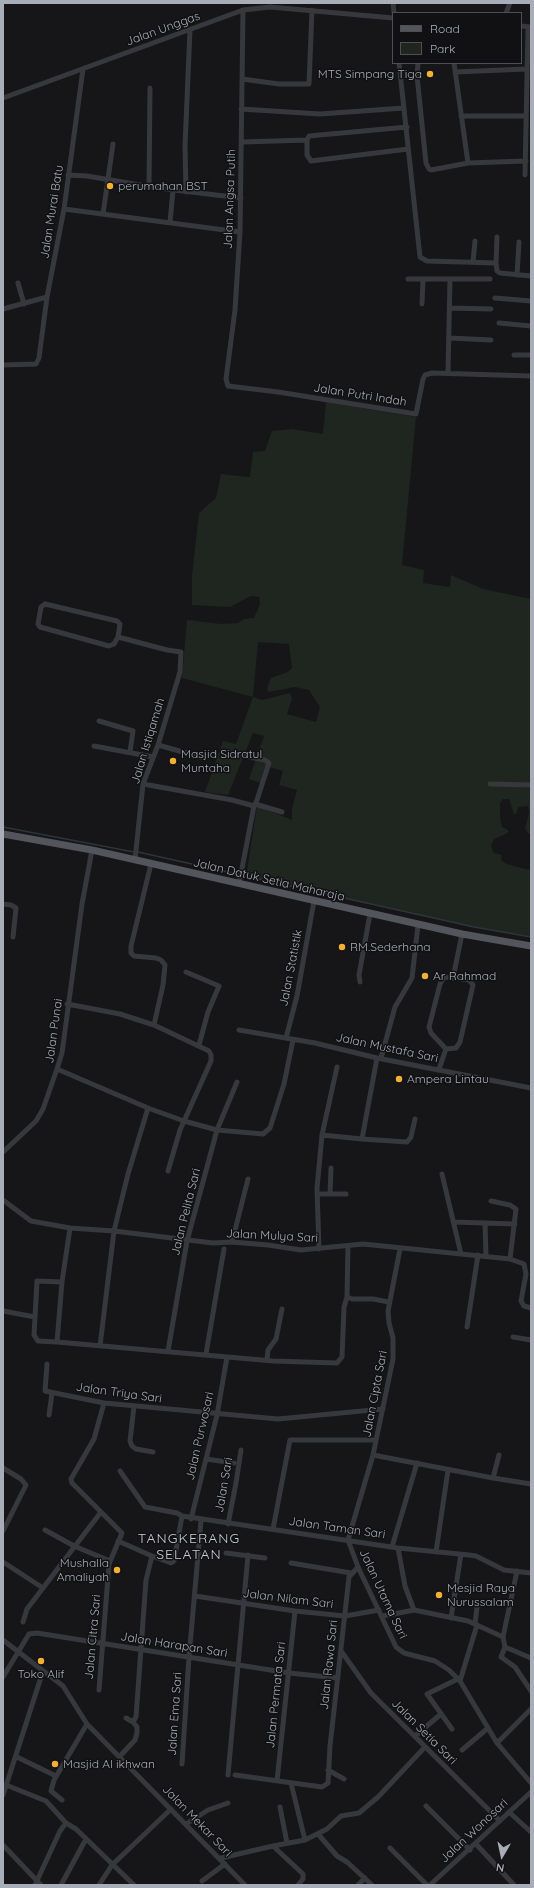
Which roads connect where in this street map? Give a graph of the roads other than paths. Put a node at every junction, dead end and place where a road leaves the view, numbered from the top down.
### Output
1 (255, 6) edge
2 (243, 10) junction
3 (312, 10) junction
4 (392, 18) edge
5 (530, 27) edge
6 (190, 30) junction
7 (399, 64) edge
8 (418, 64) edge
9 (454, 64) edge
10 (83, 69) junction
11 (526, 69) junction
12 (455, 72) junction
13 (242, 79) junction
14 (150, 88) dead end
15 (3, 98) edge
16 (404, 108) junction
17 (241, 109) junction
18 (461, 116) junction
19 (526, 116) junction
20 (407, 126) junction
21 (307, 140) junction
22 (242, 142) junction
23 (113, 144) dead end
24 (408, 149) junction
25 (526, 161) junction
26 (468, 164) junction
27 (68, 175) junction
28 (525, 175) dead end
29 (107, 179) junction
30 (150, 186) junction
31 (173, 190) junction
32 (186, 192) junction
33 (241, 198) junction
34 (64, 209) junction
35 (103, 214) junction
36 (170, 222) junction
37 (240, 232) junction
38 (497, 237) dead end
39 (475, 241) dead end
40 (519, 242) dead end
41 (473, 262) junction
42 (496, 263) junction
43 (517, 275) junction
44 (531, 276) edge
45 (408, 279) dead end
46 (423, 279) junction
47 (450, 279) junction
48 (490, 279) dead end
49 (18, 283) dead end
50 (47, 297) junction
51 (495, 298) dead end
52 (531, 301) edge
53 (24, 304) junction
54 (422, 304) dead end
55 (3, 307) edge
56 (450, 308) junction
57 (491, 309) dead end
58 (499, 323) dead end
59 (531, 326) edge
60 (449, 338) junction
61 (491, 340) dead end
62 (514, 355) dead end
63 (531, 355) edge
64 (3, 364) edge
65 (448, 372) junction
66 (531, 376) edge
67 (228, 386) joint
68 (118, 637) junction
69 (99, 721) dead end
70 (158, 744) junction
71 (94, 746) dead end
72 (130, 752) junction
73 (244, 756) dead end
74 (153, 757) junction
75 (204, 758) dead end
76 (144, 784) junction
77 (490, 784) dead end
78 (531, 785) edge
79 (254, 805) junction
80 (282, 812) dead end
81 (3, 834) edge
82 (92, 850) junction
83 (135, 858) junction
84 (151, 864) junction
85 (240, 882) junction
86 (314, 901) junction
87 (3, 904) edge
88 (370, 914) junction
89 (418, 925) junction
90 (462, 934) junction
91 (13, 937) dead end
92 (531, 946) edge
93 (186, 972) dead end
94 (453, 978) junction
95 (360, 982) dead end
96 (67, 1004) junction
97 (154, 1025) junction
98 (239, 1030) dead end
99 (286, 1038) junction
100 (293, 1040) junction
101 (199, 1045) junction
102 (446, 1049) junction
103 (379, 1058) junction
104 (337, 1067) dead end
105 (57, 1069) junction
106 (439, 1069) junction
107 (237, 1082) dead end
108 (531, 1088) edge
109 (148, 1108) junction
110 (415, 1119) dead end
111 (184, 1121) junction
112 (218, 1130) junction
113 (322, 1135) junction
114 (362, 1139) junction
115 (3, 1152) edge
116 (331, 1168) dead end
117 (168, 1171) dead end
118 (442, 1174) dead end
119 (248, 1179) dead end
120 (317, 1194) junction
121 (330, 1194) junction
122 (346, 1194) dead end
123 (3, 1200) edge
124 (491, 1202) dead end
125 (453, 1222) junction
126 (485, 1223) junction
127 (515, 1224) junction
128 (70, 1228) junction
129 (114, 1231) junction
130 (187, 1241) junction
131 (232, 1242) junction
132 (348, 1246) junction
133 (224, 1249) dead end
134 (319, 1249) junction
135 (400, 1249) junction
136 (462, 1254) junction
137 (478, 1255) junction
138 (486, 1256) junction
139 (510, 1259) junction
140 (62, 1282) junction
141 (347, 1297) junction
142 (389, 1302) junction
143 (531, 1308) edge
144 (282, 1309) dead end
145 (3, 1311) edge
146 (35, 1317) junction
147 (467, 1326) dead end
148 (513, 1337) dead end
149 (531, 1340) edge
150 (57, 1342) junction
151 (100, 1346) junction
152 (168, 1351) junction
153 (206, 1354) junction
154 (227, 1357) junction
155 (267, 1360) junction
156 (47, 1364) dead end
157 (52, 1393) junction
158 (104, 1403) junction
159 (134, 1406) junction
160 (383, 1409) junction
161 (218, 1414) junction
162 (49, 1415) dead end
163 (376, 1440) junction
164 (240, 1450) dead end
165 (153, 1452) dead end
166 (373, 1455) junction
167 (499, 1455) dead end
168 (206, 1459) junction
169 (234, 1463) dead end
170 (417, 1463) junction
171 (3, 1468) edge
172 (448, 1470) junction
173 (120, 1471) dead end
174 (493, 1478) junction
175 (531, 1484) edge
176 (101, 1512) junction
177 (182, 1516) junction
178 (191, 1519) junction
179 (201, 1520) junction
180 (228, 1524) junction
181 (273, 1529) junction
182 (45, 1530) dead end
183 (3, 1531) edge
184 (348, 1540) junction
185 (118, 1541) junction
186 (74, 1546) junction
187 (395, 1547) junction
188 (436, 1552) junction
189 (226, 1553) dead end
190 (461, 1554) junction
191 (248, 1555) junction
192 (152, 1556) junction
193 (265, 1558) dead end
194 (110, 1561) junction
195 (3, 1562) edge
196 (291, 1563) dead end
197 (358, 1567) junction
198 (517, 1572) junction
199 (351, 1573) junction
200 (531, 1573) edge
201 (42, 1588) junction
202 (195, 1596) junction
203 (245, 1604) junction
204 (477, 1606) dead end
205 (379, 1610) junction
206 (414, 1610) junction
207 (295, 1611) junction
208 (345, 1616) junction
209 (383, 1616) junction
210 (451, 1618) junction
211 (23, 1622) dead end
212 (476, 1625) junction
213 (503, 1637) junction
214 (3, 1640) edge
215 (103, 1644) junction
216 (505, 1647) junction
217 (141, 1650) junction
218 (341, 1651) junction
219 (17, 1653) junction
220 (189, 1657) junction
221 (531, 1658) edge
222 (239, 1665) junction
223 (43, 1671) junction
224 (289, 1673) junction
225 (3, 1677) edge
226 (338, 1678) junction
227 (459, 1680) junction
228 (99, 1690) dead end
229 (531, 1691) edge
230 (531, 1709) edge
231 (442, 1714) junction
232 (126, 1718) dead end
233 (133, 1722) junction
234 (87, 1724) junction
235 (488, 1728) junction
236 (452, 1729) dead end
237 (415, 1736) junction
238 (497, 1742) junction
239 (425, 1747) junction
240 (462, 1750) dead end
241 (120, 1756) junction
242 (17, 1757) junction
243 (182, 1764) dead end
244 (328, 1770) junction
245 (228, 1775) dead end
246 (236, 1775) dead end
247 (56, 1776) junction
248 (344, 1779) dead end
249 (277, 1781) junction
250 (531, 1782) edge
251 (291, 1783) junction
252 (6, 1785) junction
253 (531, 1792) edge
254 (3, 1795) edge
255 (62, 1800) dead end
256 (228, 1803) dead end
257 (426, 1806) dead end
258 (280, 1807) dead end
259 (171, 1809) junction
260 (510, 1812) junction
261 (500, 1821) junction
262 (66, 1823) junction
263 (186, 1824) junction
264 (531, 1832) edge
265 (318, 1834) junction
266 (86, 1839) junction
267 (305, 1840) junction
268 (287, 1843) junction
269 (476, 1844) junction
270 (3, 1845) edge
271 (273, 1846) junction
272 (390, 1848) dead end
273 (470, 1850) junction
274 (221, 1858) junction
275 (225, 1864) junction
276 (112, 1865) junction
277 (365, 1878) junction
278 (202, 1882) dead end
279 (35, 1883) edge
280 (41, 1885) edge
281 (61, 1885) edge
282 (99, 1885) edge
283 (134, 1885) edge
284 (245, 1885) edge
285 (298, 1885) edge
286 (358, 1885) edge
287 (372, 1885) edge
288 (427, 1885) edge
289 (430, 1885) edge
290 (514, 1885) edge

1 - 2 street, Jalan Unggas
1 - 3 street, Jalan Unggas
2 - 6 street, Jalan Unggas
2 - 13 street, Jalan Angsa Putih
3 - 4 street, Jalan Unggas
3 - 13 street
5 - 11 street
6 - 10 street, Jalan Unggas
6 - 32 street
7 - 16 street
8 - 26 street
9 - 12 street
10 - 15 street, Jalan Unggas
10 - 27 street, Jalan Murai Batu
11 - 12 street
11 - 19 street
12 - 18 street
13 - 17 street, Jalan Angsa Putih
14 - 30 street
16 - 17 street
16 - 20 street
17 - 22 street, Jalan Angsa Putih
18 - 19 street
18 - 26 street
19 - 25 street
20 - 21 street
20 - 24 street
21 - 22 street
21 - 24 street
22 - 33 street, Jalan Angsa Putih
23 - 29 street
24 - 41 street
25 - 26 street
25 - 28 street
27 - 29 street
27 - 34 street, Jalan Murai Batu
29 - 30 street
29 - 35 street
30 - 31 street
31 - 32 street
31 - 36 street
32 - 33 street
33 - 37 street, Jalan Angsa Putih
34 - 35 street
34 - 50 street, Jalan Murai Batu
35 - 36 street
36 - 37 street
37 - 67 street, Jalan Angsa Putih
38 - 42 street
39 - 41 street
40 - 43 street
41 - 42 street
42 - 43 street
43 - 44 street
45 - 46 street
46 - 47 street
46 - 54 street
47 - 48 street
47 - 56 street
49 - 53 street
50 - 53 street
50 - 64 street, Jalan Murai Batu
51 - 52 street
53 - 55 street
56 - 57 street
56 - 60 street
58 - 59 street
60 - 61 street
60 - 65 street
62 - 63 street
65 - 66 street, Jalan Putri Indah
65 - 67 street, Jalan Putri Indah
68 - 68 street
68 - 70 street, Jalan Istiqamah
69 - 72 street
70 - 74 street, Jalan Istiqamah
70 - 75 street
71 - 72 street
72 - 74 street
73 - 79 street
74 - 76 street, Jalan Istiqamah
76 - 79 street
76 - 83 street, Jalan Istiqamah
77 - 78 street
79 - 80 street
79 - 85 street
81 - 82 main road, Jalan Datuk Setia Maharaja
82 - 83 main road, Jalan Datuk Setia Maharaja
82 - 96 street, Jalan Punai
83 - 84 main road, Jalan Datuk Setia Maharaja
84 - 85 main road, Jalan Datuk Setia Maharaja
84 - 97 street
85 - 86 main road, Jalan Datuk Setia Maharaja
86 - 88 main road, Jalan Datuk Setia Maharaja
86 - 99 street, Jalan Statistik
87 - 91 street
88 - 89 main road, Jalan Datuk Setia Maharaja
88 - 95 street
89 - 90 main road, Jalan Datuk Setia Maharaja
89 - 103 street
90 - 92 main road, Jalan Datuk Setia Maharaja
90 - 94 street
93 - 101 street
94 - 102 street
94 - 102 street
96 - 97 street
96 - 105 street, Jalan Punai
97 - 101 street
98 - 99 street, Jalan Mustafa Sari
99 - 100 street, Jalan Mustafa Sari
100 - 103 street, Jalan Mustafa Sari
100 - 112 street, Jalan Punai
101 - 111 street
102 - 106 street
103 - 106 street, Jalan Mustafa Sari
103 - 114 street
104 - 113 street
105 - 109 street, Jalan Punai
105 - 115 street
106 - 108 street, Jalan Mustafa Sari
107 - 112 street, Jalan Pelita Sari
109 - 111 street, Jalan Punai
109 - 129 street
110 - 114 street
111 - 112 street, Jalan Punai
111 - 117 street
112 - 130 street, Jalan Pelita Sari
113 - 114 street
113 - 120 street
116 - 121 street
118 - 125 street
119 - 131 street
120 - 121 street
120 - 134 street
121 - 122 street
123 - 128 street, Jalan Mulya Sari
124 - 127 street
125 - 126 street
125 - 136 street
126 - 127 street
126 - 138 street
127 - 139 street
128 - 129 street, Jalan Mulya Sari
128 - 140 street
129 - 130 street, Jalan Mulya Sari
129 - 151 street
130 - 131 street, Jalan Mulya Sari
130 - 152 street, Jalan Pelita Sari
131 - 134 street, Jalan Mulya Sari
132 - 134 street, Jalan Mulya Sari
132 - 135 street, Jalan Mulya Sari
132 - 141 street
133 - 153 street
135 - 136 street, Jalan Mulya Sari
135 - 142 street, Jalan Cipta Sari
136 - 137 street, Jalan Mulya Sari
137 - 138 street, Jalan Mulya Sari
137 - 147 street
138 - 139 street, Jalan Mulya Sari
139 - 143 street, Jalan Mulya Sari
140 - 146 street
140 - 150 street
141 - 142 street
141 - 155 street
142 - 160 street, Jalan Cipta Sari
144 - 155 street
145 - 146 street
146 - 150 street
148 - 149 street
150 - 151 street
151 - 152 street
152 - 153 street
153 - 154 street
154 - 155 street
154 - 161 street, Jalan Purwosari
156 - 157 street
157 - 158 street, Jalan Triya Sari
157 - 162 street
158 - 159 street, Jalan Triya Sari
158 - 176 street
159 - 161 street, Jalan Triya Sari
159 - 165 street
160 - 161 street, Jalan Triya Sari
160 - 163 street, Jalan Cipta Sari
161 - 168 street, Jalan Purwosari
163 - 166 street, Jalan Cipta Sari
163 - 181 street
164 - 180 street, Jalan Sari
166 - 170 street
166 - 184 street, Jalan Cipta Sari
167 - 174 street
168 - 169 street, Jalan Sari
168 - 178 street, Jalan Purwosari
170 - 172 street
170 - 187 street
171 - 183 street
172 - 174 street
172 - 188 street
173 - 177 street, Jalan Taman Sari
174 - 175 street
176 - 185 street, Jalan Citra Sari
176 - 186 street
177 - 178 street, Jalan Taman Sari
177 - 192 street
178 - 179 street, Jalan Taman Sari
179 - 180 street, Jalan Taman Sari
179 - 202 street, Jalan Ema Sari
180 - 181 street, Jalan Taman Sari
181 - 184 street, Jalan Taman Sari
182 - 186 street
184 - 187 street, Jalan Taman Sari
184 - 197 street, Jalan Utama Sari
185 - 192 street
185 - 194 street, Jalan Citra Sari
186 - 194 street
186 - 201 street
187 - 188 street, Jalan Taman Sari
187 - 206 street
188 - 190 street, Jalan Taman Sari
189 - 191 street
190 - 198 street, Jalan Taman Sari
190 - 210 street
191 - 193 street
191 - 203 street
192 - 217 street
194 - 215 street, Jalan Citra Sari
195 - 201 street
196 - 199 street
197 - 199 street
197 - 205 street, Jalan Utama Sari
198 - 200 street, Jalan Taman Sari
198 - 213 street
199 - 208 street, Jalan Rawa Sari
201 - 211 street
202 - 203 street, Jalan Nilam Sari
202 - 220 street, Jalan Ema Sari
203 - 207 street, Jalan Nilam Sari
203 - 222 street
204 - 212 street
205 - 208 street, Jalan Nilam Sari
205 - 209 street, Jalan Utama Sari
206 - 209 street
206 - 210 street
207 - 208 street, Jalan Nilam Sari
207 - 224 street, Jalan Permata Sari
208 - 218 street, Jalan Rawa Sari
209 - 227 street, Jalan Utama Sari
210 - 212 street
212 - 213 street
212 - 227 street
213 - 216 street
214 - 219 street, Jalan Mekar Sari
215 - 217 street, Jalan Harapan Sari
215 - 219 street, Jalan Harapan Sari
215 - 228 street, Jalan Citra Sari
216 - 221 street
216 - 229 street
217 - 220 street, Jalan Harapan Sari
217 - 233 street
218 - 226 street, Jalan Rawa Sari
218 - 237 street, Jalan Setia Sari
219 - 223 street, Jalan Mekar Sari
219 - 225 street
220 - 222 street, Jalan Harapan Sari
220 - 243 street, Jalan Ema Sari
222 - 224 street, Jalan Harapan Sari
222 - 245 street
223 - 234 street, Jalan Mekar Sari
223 - 242 street
224 - 226 street, Jalan Harapan Sari
224 - 249 street, Jalan Permata Sari
226 - 244 street, Jalan Rawa Sari
227 - 231 street
227 - 235 street, Jalan Utama Sari
230 - 238 street
231 - 236 street
231 - 237 street
232 - 233 street
233 - 241 street
234 - 241 street, Jalan Mekar Sari
234 - 247 street
235 - 238 street, Jalan Utama Sari
235 - 240 street
237 - 239 street, Jalan Setia Sari
238 - 250 street, Jalan Utama Sari
239 - 261 street, Jalan Setia Sari
239 - 265 street
241 - 259 street, Jalan Mekar Sari
242 - 247 street
242 - 252 street
244 - 248 street
244 - 251 street, Jalan Rawa Sari
246 - 249 street
247 - 255 street
249 - 251 street
251 - 267 street
252 - 254 street
252 - 262 street
253 - 260 street, Jalan Wonosari
256 - 263 street
257 - 273 street
258 - 268 street
259 - 263 street, Jalan Mekar Sari
259 - 276 street
260 - 261 street, Jalan Wonosari
260 - 264 street
261 - 269 street, Jalan Wonosari
262 - 266 street
262 - 279 street
263 - 274 street, Jalan Mekar Sari
265 - 267 street
265 - 277 street
266 - 276 street
266 - 281 street
267 - 268 street
268 - 271 street
269 - 273 street, Jalan Wonosari
269 - 290 street
270 - 279 street
271 - 274 street
271 - 285 street
272 - 288 street
273 - 289 street, Jalan Wonosari
274 - 275 street, Jalan Mekar Sari
275 - 278 street
275 - 284 street, Jalan Mekar Sari
276 - 282 street
276 - 283 street
277 - 286 street
277 - 287 street
279 - 280 street

